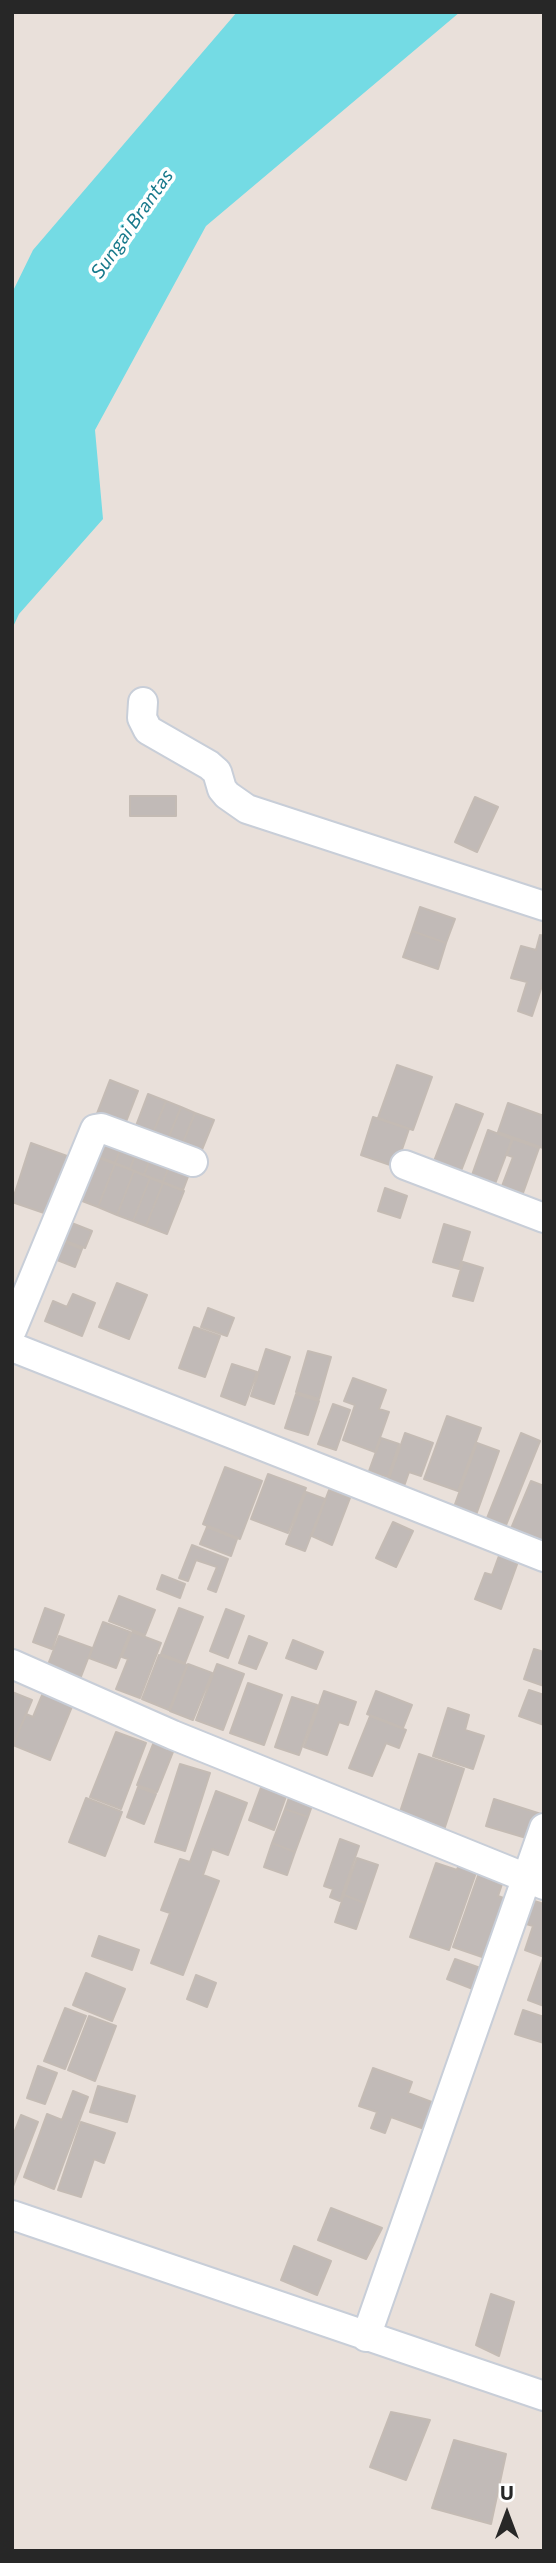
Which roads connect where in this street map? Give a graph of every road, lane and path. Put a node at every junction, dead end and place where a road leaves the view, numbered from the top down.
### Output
1 (143, 702) dead end
2 (544, 906) edge
3 (193, 1162) dead end
4 (405, 1165) dead end
5 (544, 1218) edge
6 (12, 1331) edge
7 (12, 1348) edge
8 (544, 1557) edge
9 (12, 1664) edge
10 (544, 1828) edge
11 (535, 1882) edge
12 (12, 2215) edge
13 (366, 2336) junction
14 (544, 2396) edge

1 - 2 street
3 - 6 street
4 - 5 street
7 - 8 street
9 - 11 street
10 - 11 street
11 - 13 street
12 - 13 street
13 - 14 street

